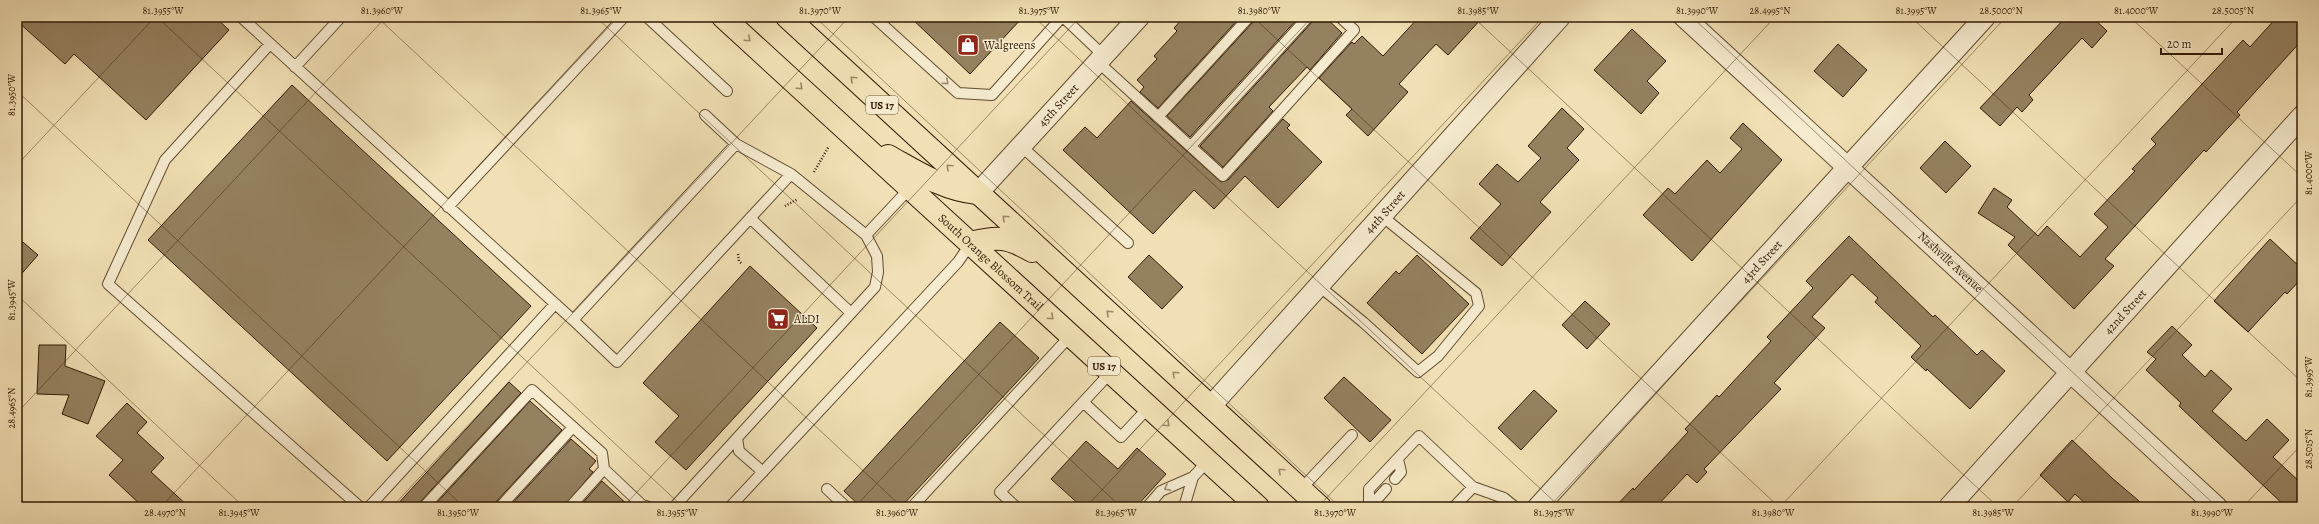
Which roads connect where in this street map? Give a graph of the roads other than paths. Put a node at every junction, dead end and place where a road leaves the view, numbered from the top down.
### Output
1 (241, 17) edge
2 (341, 17) edge
3 (624, 17) edge
4 (647, 17) edge
5 (723, 17) edge
6 (787, 17) edge
7 (874, 17) edge
8 (1063, 17) edge
9 (1139, 17) edge
10 (1249, 17) edge
11 (1308, 17) edge
12 (1340, 17) edge
13 (1560, 17) edge
14 (1684, 17) edge
15 (1985, 17) edge
16 (270, 44) junction
17 (1101, 59) junction
18 (295, 67) junction
19 (727, 91) dead end
20 (705, 115) dead end
21 (2302, 116) edge
22 (1158, 117) junction
23 (859, 141) junction
24 (736, 144) junction
25 (1021, 146) junction
26 (1190, 146) junction
27 (1848, 168) junction
28 (791, 174) junction
29 (910, 188) junction
30 (978, 193) junction
31 (448, 206) junction
32 (1382, 216) junction
33 (750, 218) junction
34 (866, 235) junction
35 (971, 243) junction
36 (1128, 243) dead end
37 (1054, 263) junction
38 (1319, 286) junction
39 (555, 304) junction
40 (851, 313) junction
41 (572, 320) junction
42 (1071, 335) junction
43 (1111, 372) junction
44 (2070, 373) junction
45 (1083, 402) junction
46 (1149, 407) junction
47 (1210, 407) junction
48 (573, 427) junction
49 (1352, 435) dead end
50 (737, 438) junction
51 (1398, 458) junction
52 (1208, 462) junction
53 (604, 469) junction
54 (763, 472) junction
55 (1193, 477) junction
56 (1395, 479) dead end
57 (1473, 487) junction
58 (827, 489) dead end
59 (1301, 489) junction
60 (1386, 489) dead end
61 (644, 506) edge
62 (360, 507) edge
63 (369, 507) edge
64 (424, 507) edge
65 (500, 507) edge
66 (570, 507) edge
67 (674, 507) edge
68 (730, 507) edge
69 (846, 507) edge
70 (912, 507) edge
71 (1016, 507) edge
72 (1147, 507) edge
73 (1184, 507) edge
74 (1258, 507) edge
75 (1320, 507) edge
76 (1370, 507) edge
77 (1454, 507) edge
78 (1515, 507) edge
79 (1538, 507) edge
80 (1949, 507) edge
81 (2217, 507) edge

1 - 16 lane
2 - 18 lane
3 - 31 lane
4 - 19 lane
5 -> 23 main road, South Orange Blossom Trail / US 17
30 -> 6 main road, US 17
7 -> 8 lane
8 - 17 lane
9 - 17 street, 45th Street
10 - 22 lane
11 - 26 lane
12 - 26 lane
13 - 32 street, 44th Street
14 - 27 street, Nashville Avenue
15 - 27 street, 43rd Street
16 - 18 lane
16 - 62 lane
17 - 22 lane
17 - 25 street, 45th Street
18 - 31 lane
20 - 24 lane
21 - 44 street, 42nd Street
22 - 26 lane
23 - 29 main road, South Orange Blossom Trail / US 17
23 - 30 main road
24 - 28 lane
24 - 41 lane
25 - 30 street, 45th Street
25 - 36 lane
27 - 44 street, Nashville Avenue
27 - 79 street, 43rd Street
28 - 33 lane
28 - 34 lane
29 - 34 lane
29 - 35 main road, South Orange Blossom Trail / US 17
37 -> 30 main road, US 17
31 - 39 lane
32 - 38 street, 44th Street
32 - 38 lane
33 - 40 lane
33 - 41 lane
34 - 40 lane
35 - 37 main road
35 -> 42 main road, South Orange Blossom Trail / US 17
35 - 54 lane
47 -> 37 main road, US 17
38 - 47 street, 44th Street
39 - 41 lane
39 - 63 lane
40 - 50 lane
42 - 43 main road, South Orange Blossom Trail / US 17
42 - 70 lane
43 - 45 lane
43 - 46 main road, South Orange Blossom Trail / US 17
44 - 80 street, 42nd Street
44 - 81 street, Nashville Avenue
45 - 46 lane
45 - 71 lane
46 -> 52 main road, South Orange Blossom Trail / US 17
59 -> 47 main road, US 17
48 - 53 lane
48 - 64 lane
48 - 65 lane
49 - 59 lane
50 - 54 lane
50 - 67 lane
51 - 56 lane
51 - 57 lane
51 - 76 lane
52 - 55 lane
52 - 74 main road, South Orange Blossom Trail / US 17
53 - 61 lane
53 - 66 lane
54 - 68 lane
55 -> 72 lane
55 - 73 lane
57 - 77 lane
57 - 78 lane
58 - 69 lane
59 - 75 main road, US 17
60 - 76 lane

